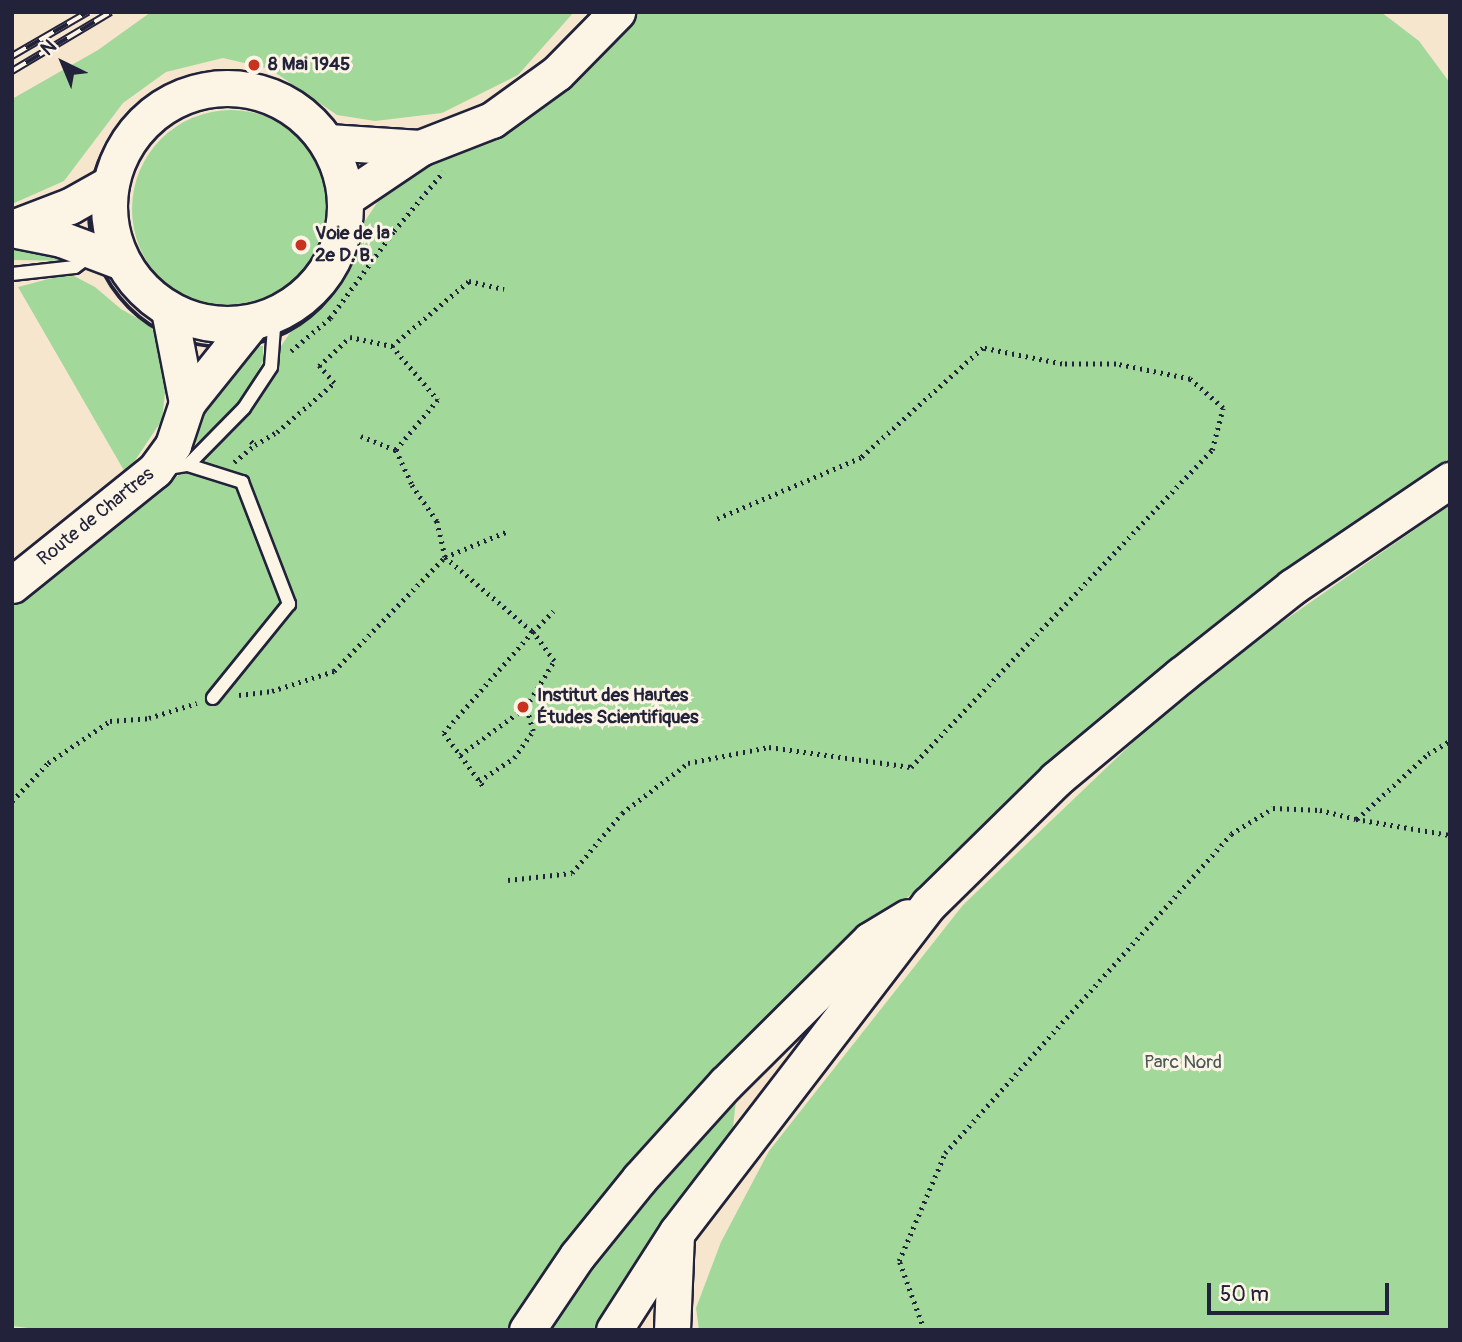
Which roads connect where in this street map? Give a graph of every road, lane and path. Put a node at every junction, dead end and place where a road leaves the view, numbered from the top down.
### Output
1 (617, 12) edge
2 (335, 143) junction
3 (420, 148) junction
4 (451, 162) dead end
5 (101, 188) junction
6 (352, 194) junction
7 (12, 228) edge
8 (108, 257) junction
9 (13, 277) edge
10 (504, 289) dead end
11 (172, 324) junction
12 (258, 331) junction
13 (392, 346) junction
14 (271, 367) junction
15 (187, 403) junction
16 (361, 436) dead end
17 (251, 441) dead end
18 (396, 450) junction
19 (172, 468) junction
20 (1450, 480) edge
21 (717, 519) dead end
22 (508, 531) dead end
23 (445, 557) junction
24 (12, 585) edge
25 (553, 611) dead end
26 (533, 632) junction
27 (213, 698) junction
28 (526, 707) junction
29 (1450, 741) edge
30 (460, 755) junction
31 (479, 781) junction
32 (484, 788) dead end
33 (12, 801) edge
34 (1356, 819) junction
35 (1450, 835) edge
36 (508, 880) dead end
37 (929, 904) junction
38 (677, 1232) junction
39 (527, 1330) edge
40 (614, 1330) edge
41 (672, 1330) edge
42 (924, 1330) edge

1 - 3 main road
2 - 3 main road
2 - 5 main road
2 - 5 path
2 - 6 path
2 - 6 main road
3 - 6 main road
4 - 14 path
5 - 7 main road
5 - 8 main road
5 - 8 path
6 - 12 main road
6 - 12 path
7 - 8 main road
8 - 9 lane
8 - 11 main road
8 - 11 path
10 - 13 path
11 - 12 main road
11 - 12 path
11 - 15 main road, Route de Chartres
12 - 14 lane
12 - 15 main road, Route de Chartres
13 - 17 path
13 - 18 path
14 - 19 lane
15 - 19 main road, Route de Chartres
16 - 18 path
18 - 23 path
19 - 24 main road, Route de Chartres
19 - 27 lane
20 - 37 main road
21 - 36 path
22 - 23 path
23 - 26 path
23 - 27 path
25 - 26 path
26 - 28 path
26 - 30 path
27 - 33 path
28 - 30 path
28 - 31 path
29 - 34 path
30 - 31 path
31 - 32 path
34 - 35 path
34 - 42 path
37 - 38 main road
37 - 39 main road
38 - 40 main road
38 - 41 main road

